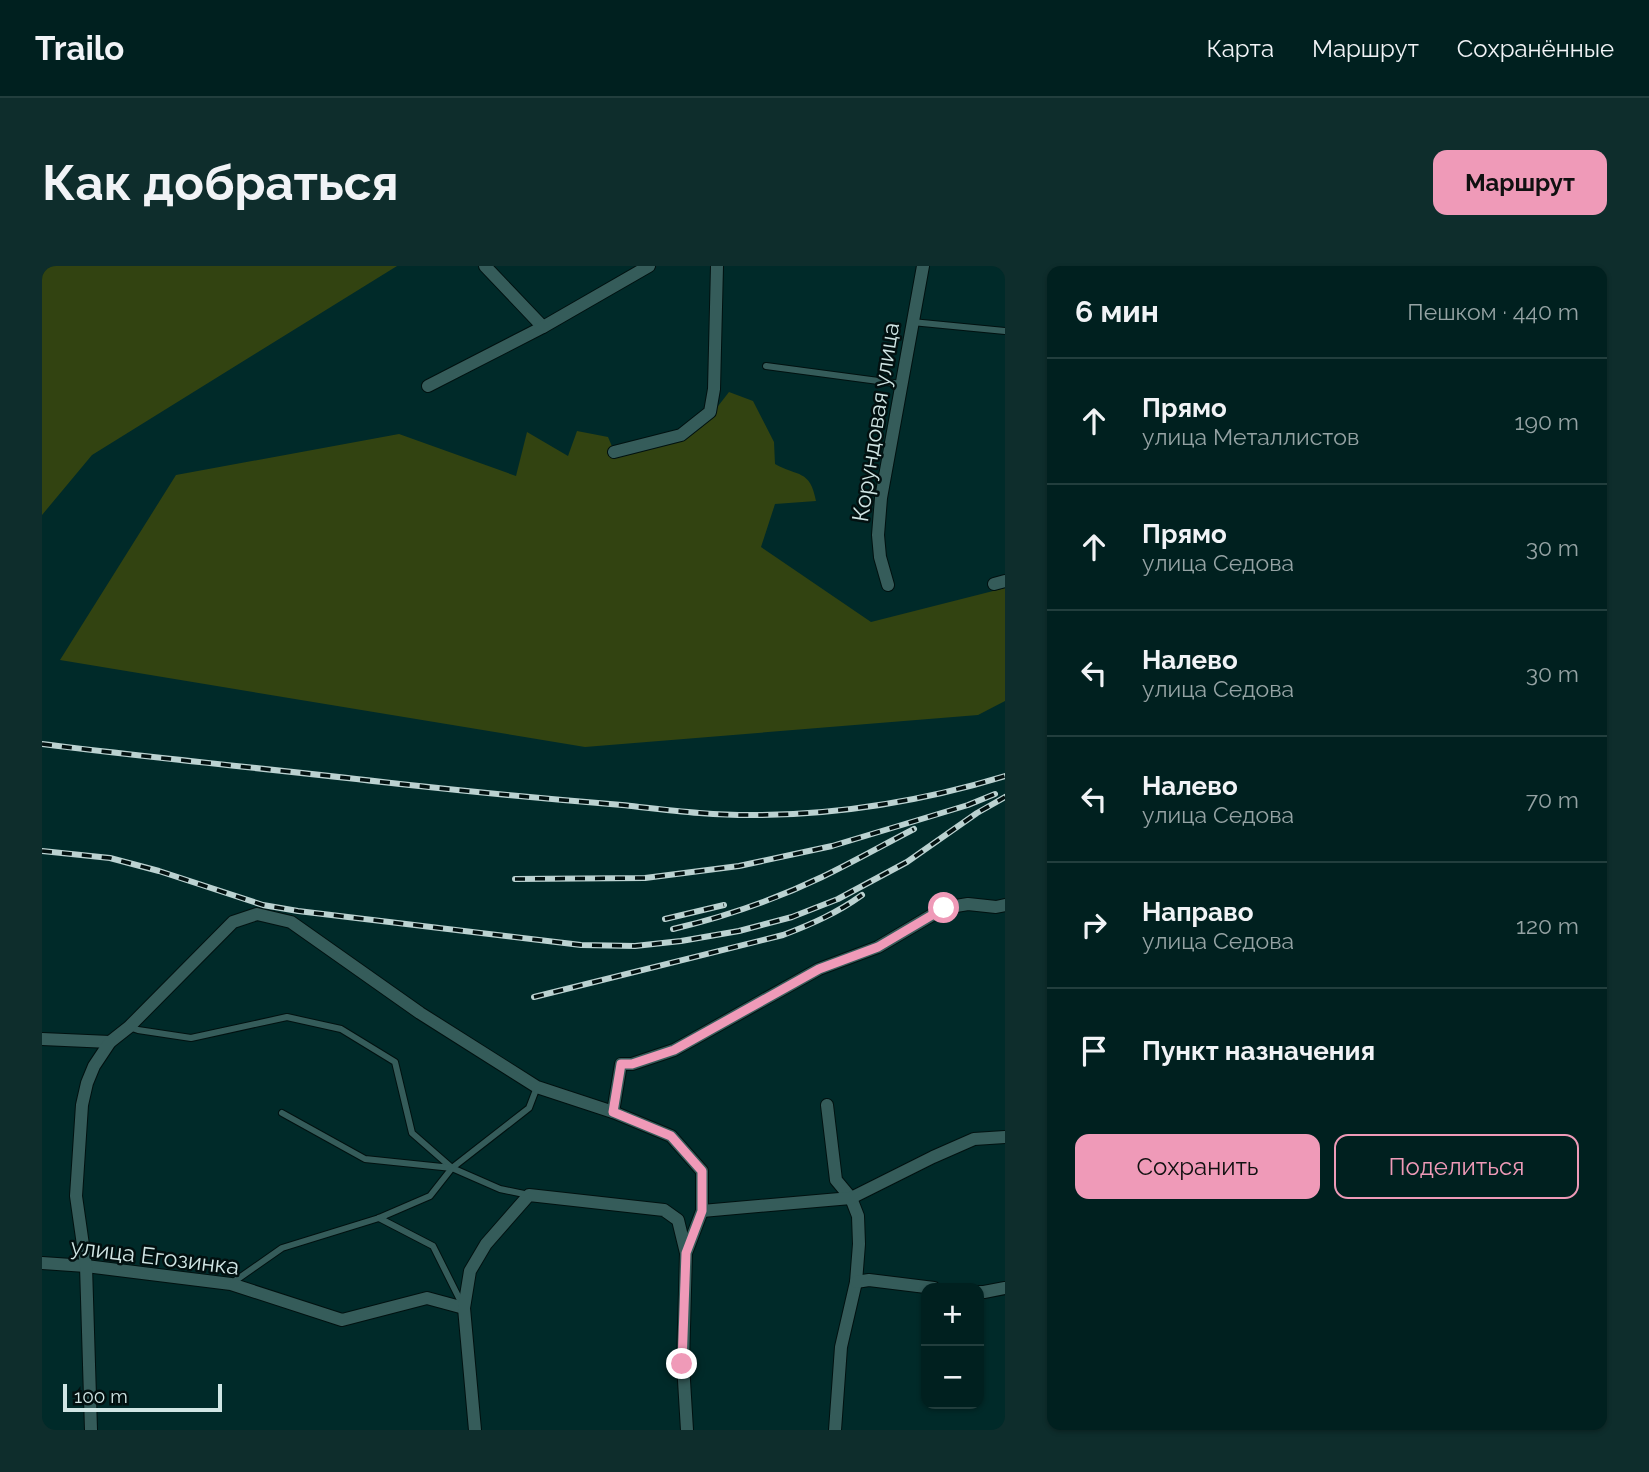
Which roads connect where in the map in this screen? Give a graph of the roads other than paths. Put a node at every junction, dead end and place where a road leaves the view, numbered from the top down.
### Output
1 (485, 266) edge
2 (649, 266) edge
3 (717, 266) edge
4 (923, 266) edge
5 (912, 321) junction
6 (543, 327) junction
7 (1005, 331) edge
8 (766, 366) dead end
9 (901, 384) junction
10 (428, 386) dead end
11 (614, 452) dead end
12 (888, 585) dead end
13 (1005, 905) edge
14 (129, 1027) junction
15 (42, 1039) edge
16 (110, 1042) junction
17 (537, 1087) junction
18 (827, 1105) dead end
19 (613, 1112) junction
20 (282, 1113) dead end
21 (1005, 1137) edge
22 (452, 1168) junction
23 (529, 1195) junction
24 (852, 1198) junction
25 (702, 1211) junction
26 (379, 1218) junction
27 (686, 1253) junction
28 (42, 1264) edge
29 (86, 1266) junction
30 (856, 1282) junction
31 (231, 1284) junction
32 (921, 1286) edge
33 (1005, 1288) edge
34 (984, 1291) edge
35 (464, 1308) junction
36 (91, 1430) edge
37 (475, 1430) edge
38 (687, 1430) edge
39 (835, 1430) edge

1 - 6 street
2 - 6 street
3 - 11 street
4 - 5 street, Корундовая улица
5 - 7 lane
5 - 9 street, Корундовая улица
6 - 10 street
8 - 9 lane
9 - 12 street, Корундовая улица
13 - 19 street
14 - 16 street
14 - 17 street
14 - 22 lane
15 - 16 street
16 - 29 street
17 - 19 street
17 - 22 lane
18 - 24 street
19 - 25 street
20 - 22 lane
21 - 24 street
22 - 23 lane
22 - 26 lane
23 - 27 street
23 - 35 street
24 - 25 street
24 - 30 street
25 - 27 street
26 - 31 lane
26 - 35 lane
27 - 38 street
28 - 29 street, улица Егозинка
29 - 31 street, улица Егозинка
29 - 36 street
30 - 32 street
30 - 39 street
31 - 35 street, улица Егозинка
33 - 34 street
35 - 37 street

